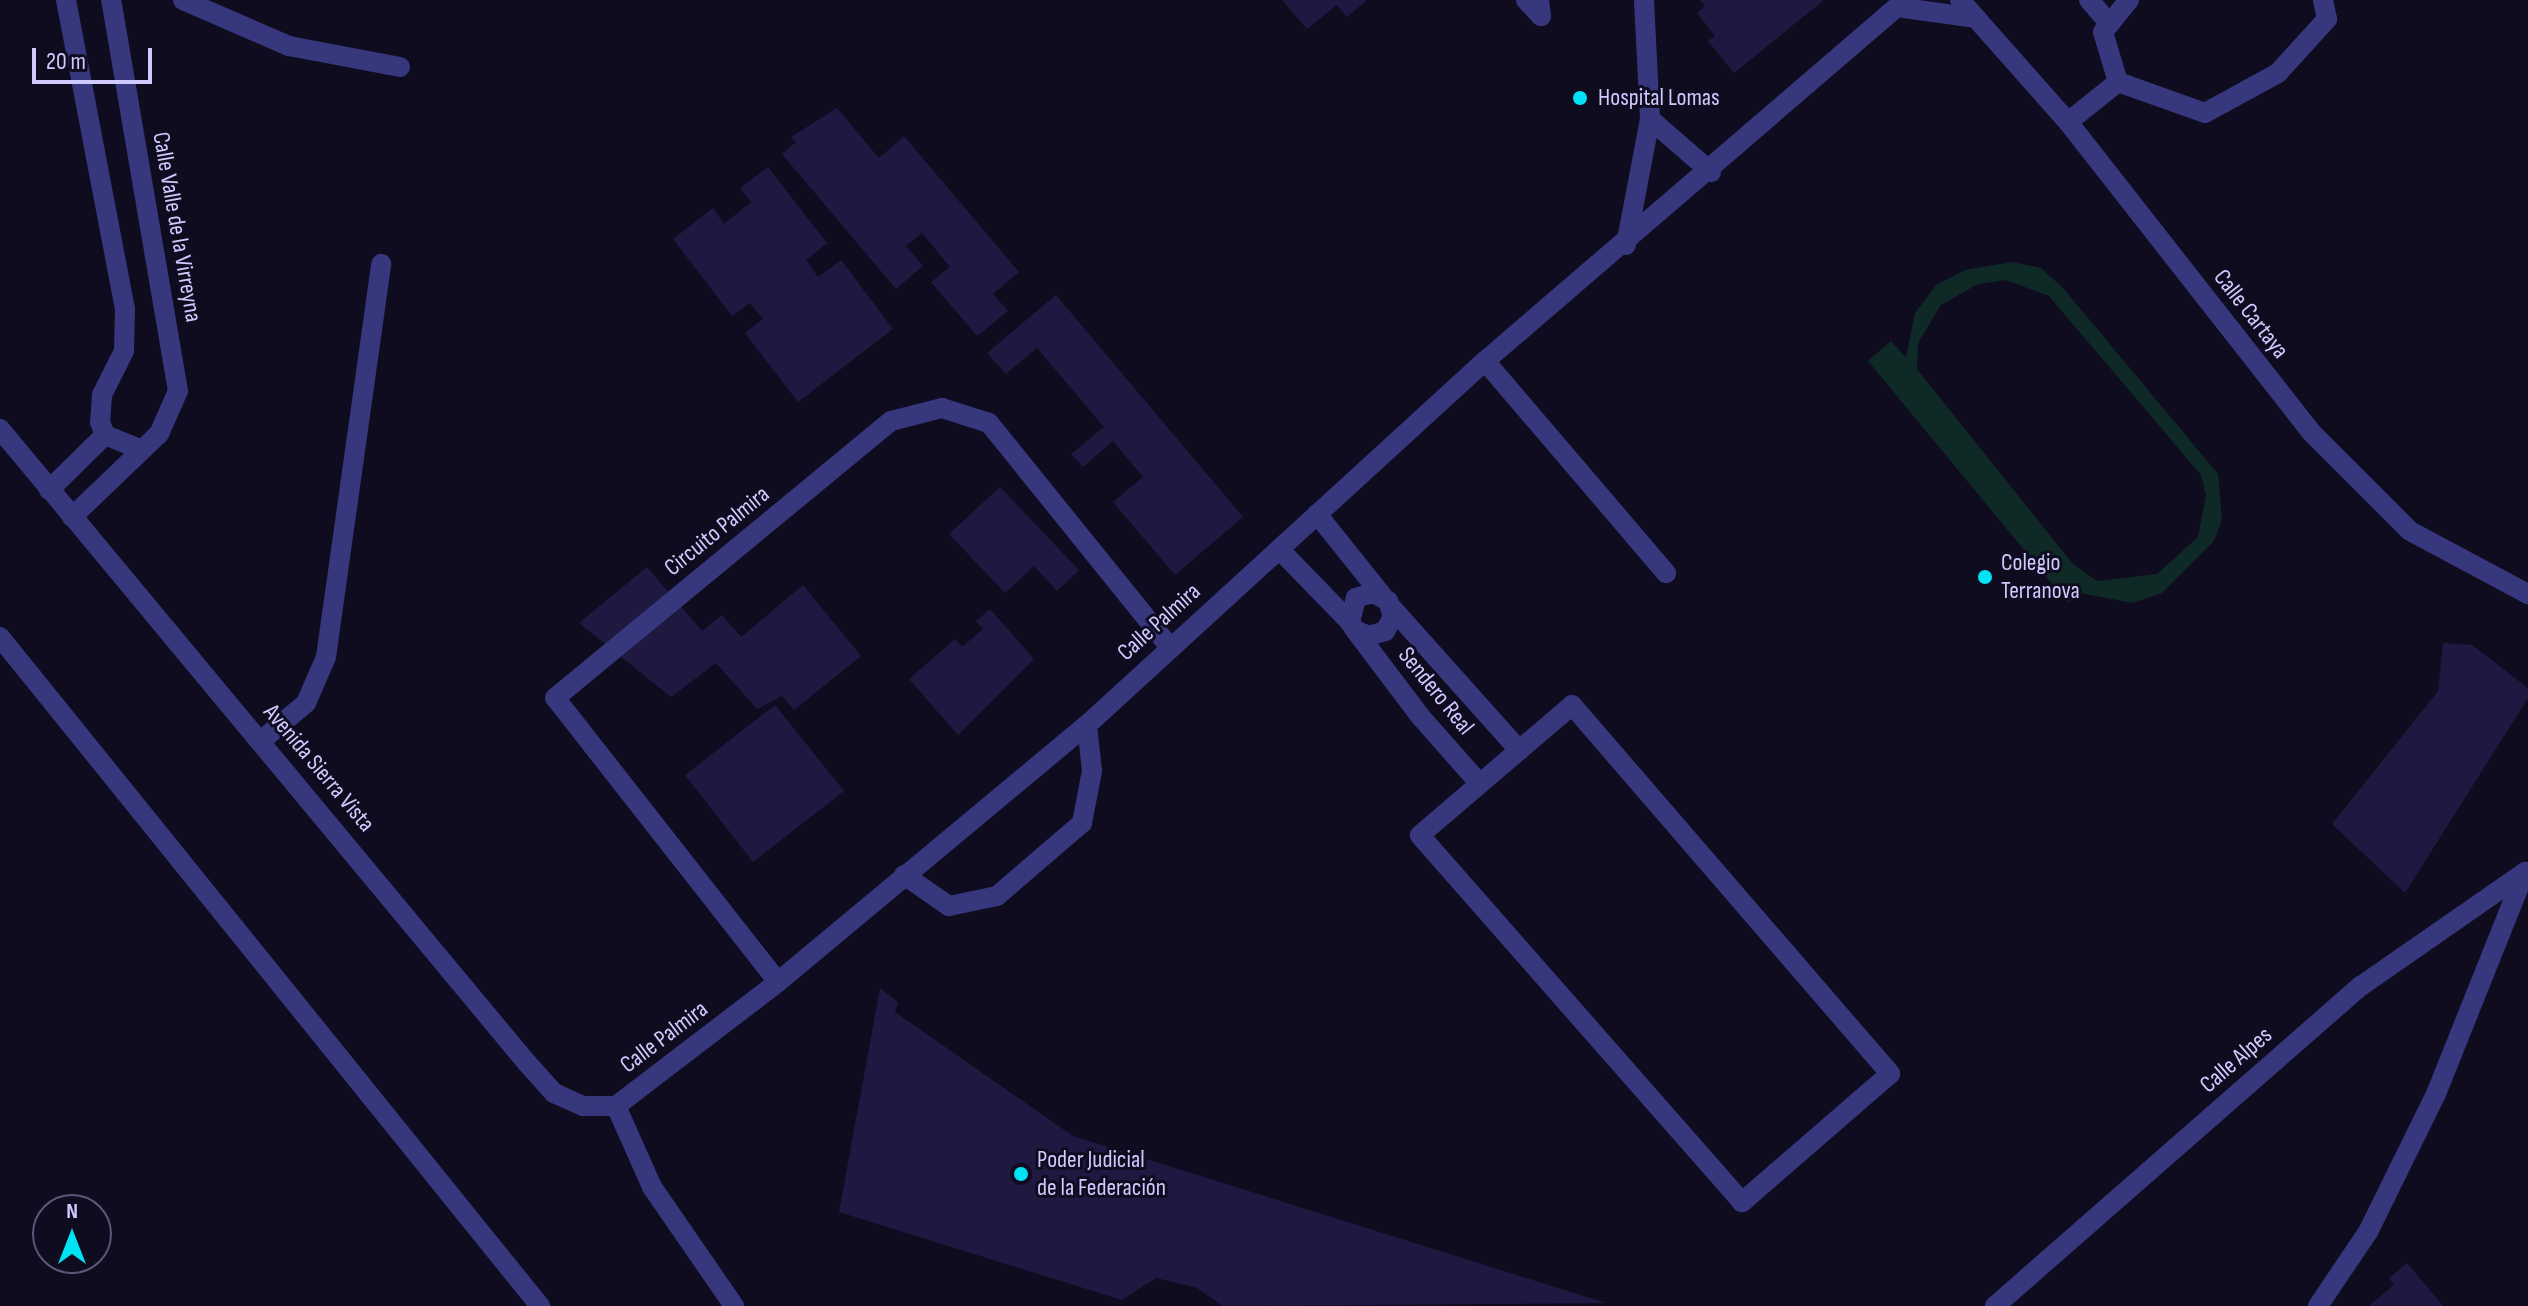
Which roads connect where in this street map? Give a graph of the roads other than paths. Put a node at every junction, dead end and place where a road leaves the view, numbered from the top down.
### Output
1 (66, 0) edge
2 (111, 0) edge
3 (183, 0) edge
4 (1526, 0) edge
5 (1539, 0) edge
6 (1644, 0) edge
7 (1960, 0) edge
8 (2089, 0) edge
9 (2129, 0) edge
10 (2323, 0) edge
11 (1905, 4) edge
12 (1976, 18) junction
13 (2108, 22) junction
14 (400, 67) dead end
15 (2118, 82) junction
16 (1650, 119) junction
17 (2068, 122) junction
18 (1711, 172) junction
19 (1626, 245) junction
20 (381, 264) dead end
21 (1485, 361) junction
22 (0, 429) edge
23 (105, 435) junction
24 (139, 449) junction
25 (49, 490) junction
26 (1317, 514) junction
27 (72, 517) junction
28 (1280, 550) junction
29 (1666, 573) dead end
30 (2528, 594) edge
31 (1387, 602) junction
32 (1352, 626) junction
33 (0, 637) edge
34 (1169, 646) junction
35 (1087, 725) junction
36 (262, 740) junction
37 (1519, 750) junction
38 (1479, 783) junction
39 (2527, 867) edge
40 (904, 875) junction
41 (778, 982) junction
42 (616, 1106) junction
43 (540, 1306) edge
44 (734, 1306) edge
45 (1995, 1306) edge
46 (2318, 1306) edge

1 - 23 street
2 - 24 street, Calle Valle de la Virreyna
3 - 14 street
4 - 5 street
6 - 16 street
7 - 12 street, Calle Cartaya
8 - 13 street
9 - 13 street
10 - 15 street
11 - 12 street
11 - 18 street
12 - 17 street, Calle Cartaya
13 - 15 street
15 - 17 street
16 - 18 street
16 - 19 street
17 - 30 street, Calle Cartaya
18 - 19 street
19 - 21 street, Calle Palmira
20 - 36 street
21 - 26 street, Calle Palmira
21 - 29 street
22 - 25 street, Avenida Sierra Vista
23 - 24 street
23 - 25 street
24 - 27 street, Calle Valle de la Virreyna
25 - 27 street, Avenida Sierra Vista
26 - 28 street, Calle Palmira
26 - 31 street, Sendero Real
27 - 36 street, Avenida Sierra Vista
28 - 32 street, Sendero Real
28 - 34 street, Calle Palmira
31 - 32 street
31 - 32 street, Sendero Real
31 - 37 street, Sendero Real
32 - 38 street, Sendero Real
33 - 43 street
34 - 35 street, Calle Palmira
34 - 41 street, Circuito Palmira
35 - 40 street, Calle Palmira
35 - 40 street
36 - 42 street, Avenida Sierra Vista
37 - 38 street
37 - 38 street
39 - 45 street, Calle Alpes
39 - 46 street, Calle Alpes
40 - 41 street, Calle Palmira
41 - 42 street, Calle Palmira
42 - 44 street

